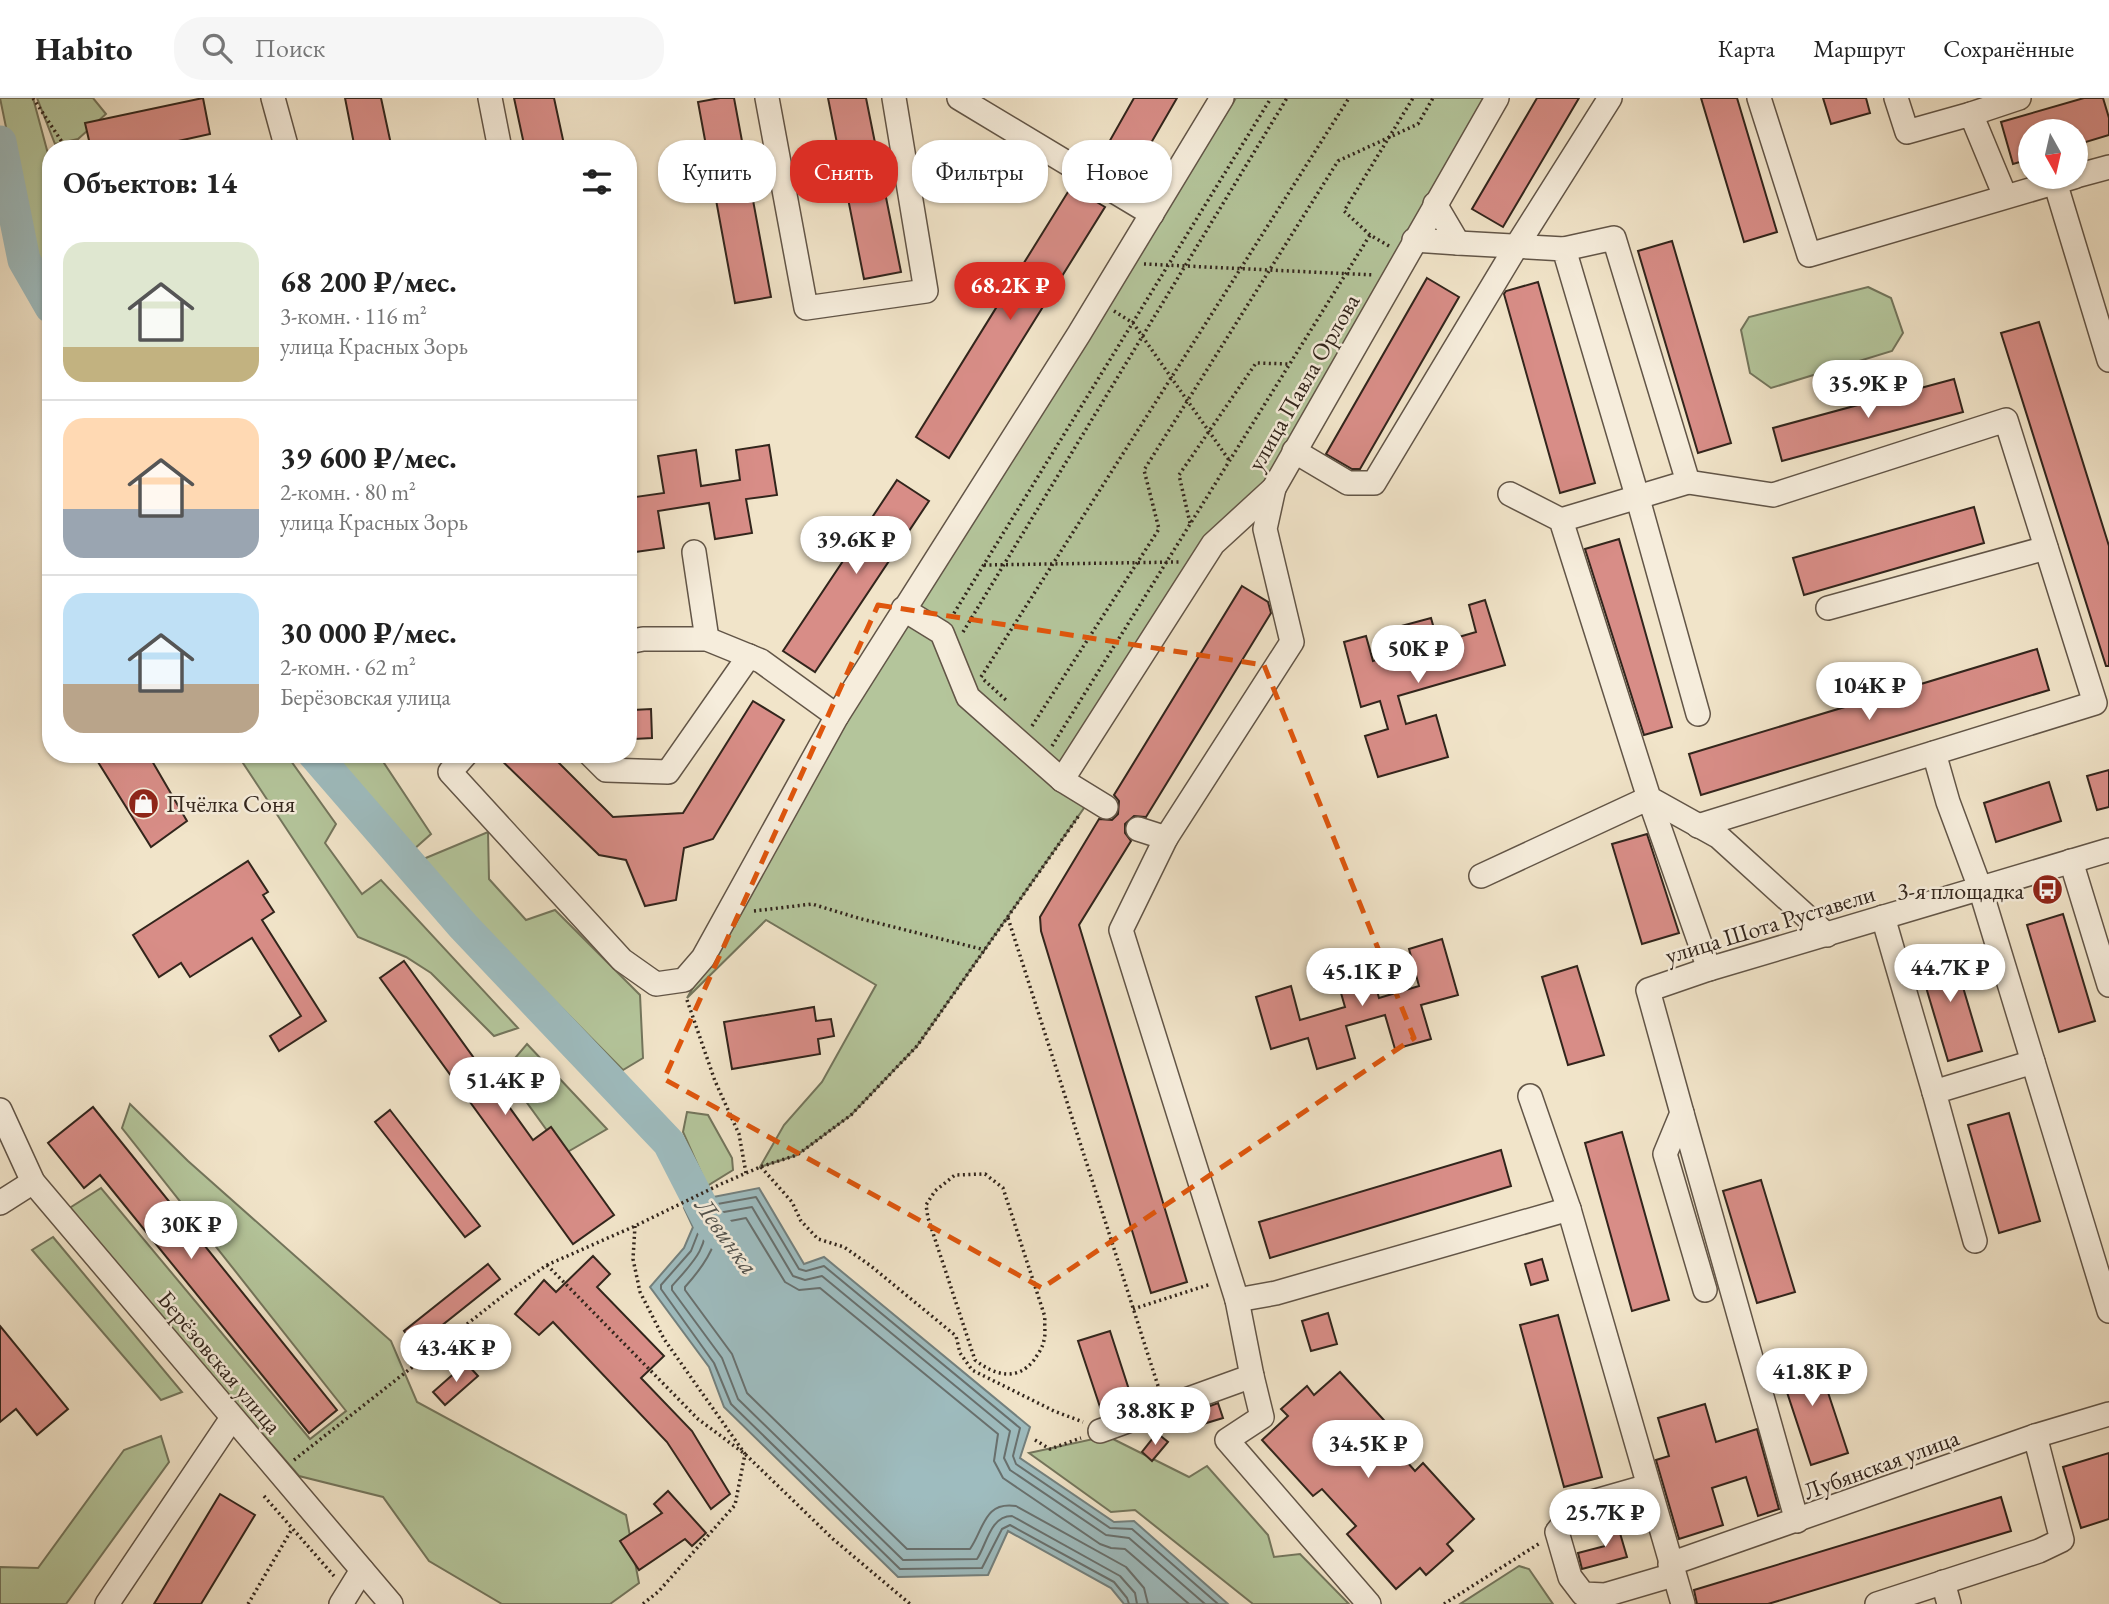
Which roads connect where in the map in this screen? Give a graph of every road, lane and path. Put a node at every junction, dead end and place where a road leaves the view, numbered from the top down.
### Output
1 (33, 98) edge
2 (273, 98) edge
3 (490, 98) edge
4 (767, 98) edge
5 (894, 98) edge
6 (959, 98) edge
7 (1222, 98) edge
8 (1271, 98) edge
9 (1287, 98) edge
10 (1349, 98) edge
11 (1413, 98) edge
12 (1433, 98) edge
13 (1497, 98) edge
14 (1610, 98) edge
15 (1759, 98) edge
16 (1896, 98) edge
17 (2020, 98) edge
18 (1971, 114) junction
19 (1389, 138) junction
20 (61, 140) edge
21 (283, 140) edge
22 (498, 140) edge
23 (2109, 167) edge
24 (2088, 173) edge
25 (2030, 189) edge
26 (2070, 189) edge
27 (2005, 196) junction
28 (1435, 204) junction
29 (1152, 214) junction
30 (1414, 240) junction
31 (1458, 243) junction
32 (1516, 247) junction
33 (1564, 249) junction
34 (1123, 262) junction
35 (1168, 265) junction
36 (1186, 265) junction
37 (1240, 268) junction
38 (1270, 270) junction
39 (1345, 274) junction
40 (1394, 276) junction
41 (1133, 323) junction
42 (1142, 337) junction
43 (2109, 360) edge
44 (1289, 364) junction
45 (1171, 377) junction
46 (1187, 400) junction
47 (1209, 432) junction
48 (1294, 451) junction
49 (1229, 460) junction
50 (1688, 482) junction
51 (1274, 488) junction
52 (1510, 494) dead end
53 (1638, 499) junction
54 (1561, 520) junction
55 (1190, 524) junction
56 (2046, 548) junction
57 (694, 552) dead end
58 (1202, 561) junction
59 (1166, 562) junction
60 (1138, 563) junction
61 (1053, 564) junction
62 (984, 565) junction
63 (1004, 565) junction
64 (1828, 608) dead end
65 (903, 609) junction
66 (951, 635) junction
67 (707, 639) junction
68 (637, 640) edge
69 (748, 656) junction
70 (976, 672) dead end
71 (981, 677) junction
72 (968, 697) junction
73 (1007, 702) dead end
74 (1698, 714) dead end
75 (837, 716) junction
76 (1025, 719) dead end
77 (1934, 753) junction
78 (1042, 762) junction
79 (458, 763) edge
80 (599, 763) edge
81 (1062, 780) junction
82 (1649, 798) junction
83 (1099, 803) joint
84 (1698, 825) junction
85 (1139, 829) dead end
86 (1166, 838) junction
87 (2109, 850) edge
88 (2071, 861) junction
89 (1481, 876) dead end
90 (1980, 888) junction
91 (754, 911) dead end
92 (1882, 916) junction
93 (1008, 918) junction
94 (1827, 935) junction
95 (985, 950) junction
96 (1709, 969) junction
97 (684, 980) junction
98 (2109, 985) edge
99 (2033, 1062) junction
100 (1934, 1092) junction
101 (1530, 1096) dead end
102 (0, 1110) edge
103 (1682, 1113) junction
104 (760, 1167) junction
105 (746, 1172) junction
106 (955, 1175) joint
107 (33, 1182) junction
108 (0, 1203) edge
109 (1569, 1209) junction
110 (635, 1226) junction
111 (1975, 1241) dead end
112 (547, 1265) junction
113 (1229, 1278) junction
114 (1705, 1290) dead end
115 (1237, 1300) junction
116 (1133, 1310) junction
117 (2109, 1311) edge
118 (1252, 1376) junction
119 (1165, 1407) junction
120 (2109, 1414) edge
121 (232, 1418) junction
122 (1100, 1432) junction
123 (2035, 1436) junction
124 (1035, 1440) dead end
125 (746, 1454) junction
126 (279, 1473) junction
127 (1648, 1486) junction
128 (264, 1496) dead end
129 (1797, 1521) junction
130 (292, 1529) junction
131 (1557, 1532) junction
132 (1672, 1569) junction
133 (362, 1570) junction
134 (1946, 1593) edge
135 (345, 1598) edge
136 (1882, 1603) edge
137 (107, 1604) edge
138 (248, 1604) edge
139 (391, 1604) edge
140 (643, 1604) edge
141 (910, 1604) edge
142 (1369, 1604) edge
143 (1444, 1604) edge
144 (1683, 1604) edge

1 - 20 path
2 - 21 street
3 - 22 street
4 - 5 street
6 - 29 street
7 - 29 street
8 - 35 path
9 - 36 path
10 - 37 path
11 - 19 path
12 - 19 path
13 - 28 street, улица Павла Орлова
14 - 32 street
15 - 27 street
16 - 18 street
17 - 18 street
18 - 27 street
19 - 38 path
19 - 39 path
23 - 24 street
25 - 27 street
26 - 43 street
28 - 30 street, улица Павла Орлова
28 - 31 street
29 - 34 street
30 - 31 street
30 - 40 street, улица Павла Орлова
31 - 32 street
32 - 33 street
32 - 48 street
33 - 50 street
33 - 53 street
34 - 35 path
34 - 65 street
35 - 36 path
35 - 41 path
36 - 37 path
36 - 42 path
37 - 38 path
37 - 45 path
38 - 39 path
38 - 46 path
39 - 40 path
39 - 44 path
40 - 48 street, улица Павла Орлова
41 - 42 path
41 - 62 path
42 - 45 path
42 - 63 path
44 - 47 path
44 - 49 path
45 - 46 path
45 - 61 path
46 - 47 path
46 - 60 path
47 - 49 path
47 - 55 path
48 - 51 street, улица Павла Орлова
49 - 55 path
50 - 53 street
50 - 56 street
51 - 58 street, улица Павла Орлова
51 - 86 street
52 - 54 street
53 - 54 street
53 - 74 street
54 - 82 street
55 - 59 path
56 - 64 street
56 - 77 street
57 - 67 street
58 - 59 path
58 - 81 street, улица Павла Орлова
59 - 60 path
59 - 78 path
60 - 61 path
60 - 76 path
61 - 63 path
61 - 71 path
62 - 63 path
62 - 66 path
63 - 66 path
65 - 66 street
65 - 75 street
66 - 72 street
67 - 68 street
67 - 69 street
69 - 75 street
69 - 80 street
70 - 71 path
71 - 72 path
71 - 73 path
72 - 78 street
75 - 97 street
77 - 84 street
77 - 90 street
78 - 81 street
79 - 97 street
81 - 83 street
82 - 84 street
82 - 89 street
82 - 96 street
83 - 93 path
84 - 94 street
85 - 86 street
86 - 113 street
87 - 88 street, улица Шота Руставели
88 - 90 street, улица Шота Руставели
88 - 98 street
90 - 92 street, улица Шота Руставели
90 - 99 street
91 - 95 path
92 - 94 street, улица Шота Руставели
92 - 100 street
93 - 95 path
93 - 116 path
94 - 96 street, улица Шота Руставели
95 - 104 path
96 - 103 street, улица Шота Руставели
97 - 105 path
99 - 100 street
99 - 117 street
100 - 111 street
101 - 109 street
102 - 107 street, Берёзовская улица
103 - 114 street
103 - 129 street
104 - 105 path
104 - 122 path
105 - 110 path
106 - 106 path
107 - 108 street
107 - 121 street, Берёзовская улица
109 - 115 street
109 - 127 street
110 - 112 path
110 - 125 path
112 - 125 path
112 - 126 path
113 - 115 street
113 - 116 path
115 - 118 street
116 - 119 path
118 - 119 street
118 - 142 street
119 - 122 street
120 - 123 street, Лубянская улица
121 - 126 street, Берёзовская улица
121 - 137 street
122 - 124 path
123 - 129 street, Лубянская улица
123 - 134 street
125 - 140 path
125 - 141 path
126 - 133 street, Берёзовская улица
127 - 131 street
127 - 132 street
128 - 130 path
129 - 132 street, Лубянская улица
130 - 135 path
130 - 138 path
131 - 132 street
131 - 143 path
132 - 144 street
133 - 135 street
133 - 139 street, Берёзовская улица
134 - 136 street

